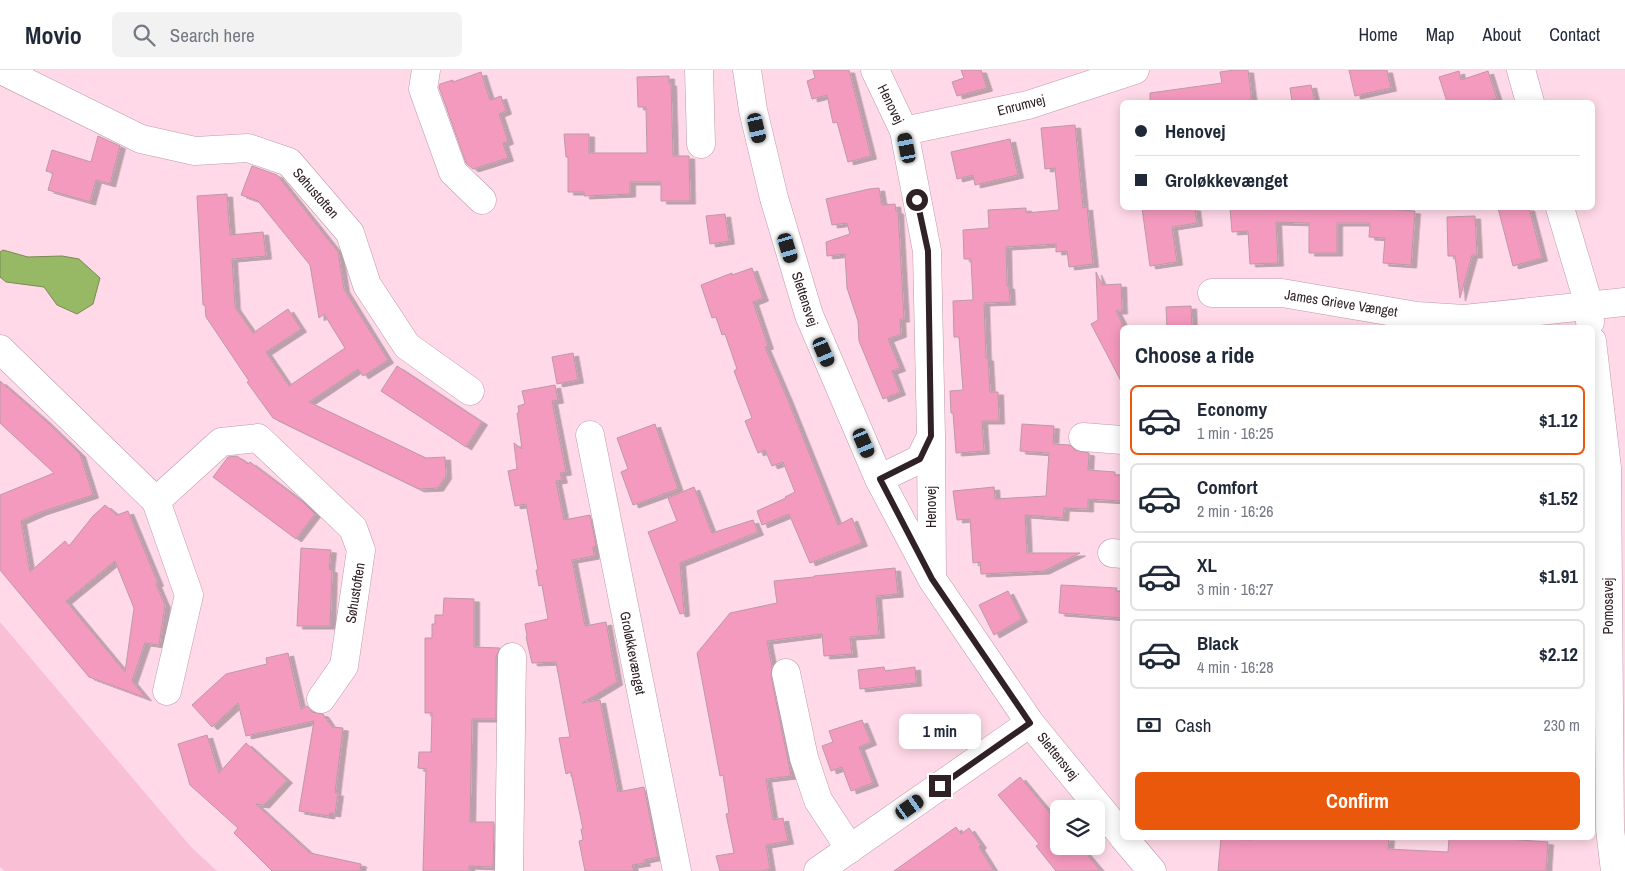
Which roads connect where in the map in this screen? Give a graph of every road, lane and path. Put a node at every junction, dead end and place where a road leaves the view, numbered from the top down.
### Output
1 (2, 70) edge
2 (426, 70) edge
3 (699, 70) edge
4 (747, 70) edge
5 (875, 70) edge
6 (1135, 70) edge
7 (1521, 70) edge
8 (1529, 100) edge
9 (904, 131) junction
10 (700, 144) dead end
11 (482, 200) dead end
12 (1561, 210) edge
13 (1212, 293) dead end
14 (1625, 302) edge
15 (1590, 316) edge
16 (0, 349) edge
17 (1595, 388) edge
18 (470, 390) dead end
19 (590, 435) dead end
20 (931, 436) junction
21 (1083, 437) dead end
22 (1120, 440) edge
23 (1600, 467) edge
24 (880, 479) junction
25 (156, 502) junction
26 (1617, 553) edge
27 (932, 579) junction
28 (1600, 586) edge
29 (512, 657) dead end
30 (786, 673) dead end
31 (167, 691) dead end
32 (321, 698) dead end
33 (1601, 706) edge
34 (1030, 723) junction
35 (1609, 819) edge
36 (1120, 831) edge
37 (1127, 840) edge
38 (850, 849) junction
39 (509, 871) edge
40 (677, 871) edge
41 (818, 871) edge
42 (1152, 871) edge
43 (1614, 871) edge

1 - 18 street, Søhustoften
2 - 11 street
3 - 10 street
4 - 24 street, Slettensvej
5 - 9 street, Henovej
6 - 9 street, Enrumvej
7 - 8 street
9 - 20 street, Henovej
12 - 15 street
13 - 15 street, James Grieve Vænget
14 - 15 street, James Grieve Vænget
16 - 25 street
17 - 23 street, Pomosavej
19 - 40 street, Groløkkevænget
20 - 24 street, Henovej
20 - 27 street, Henovej
21 - 22 street
23 - 26 street, Pomosavej
24 - 27 street, Slettensvej
25 - 31 street
25 - 32 street, Søhustoften
26 - 28 street, Pomosavej
27 - 34 street, Slettensvej
28 - 33 street, Pomosavej
29 - 39 street
30 - 38 street
33 - 35 street, Pomosavej
34 - 36 street, Slettensvej
34 - 38 street
35 - 43 street, Pomosavej
37 - 42 street, Slettensvej
38 - 41 street

